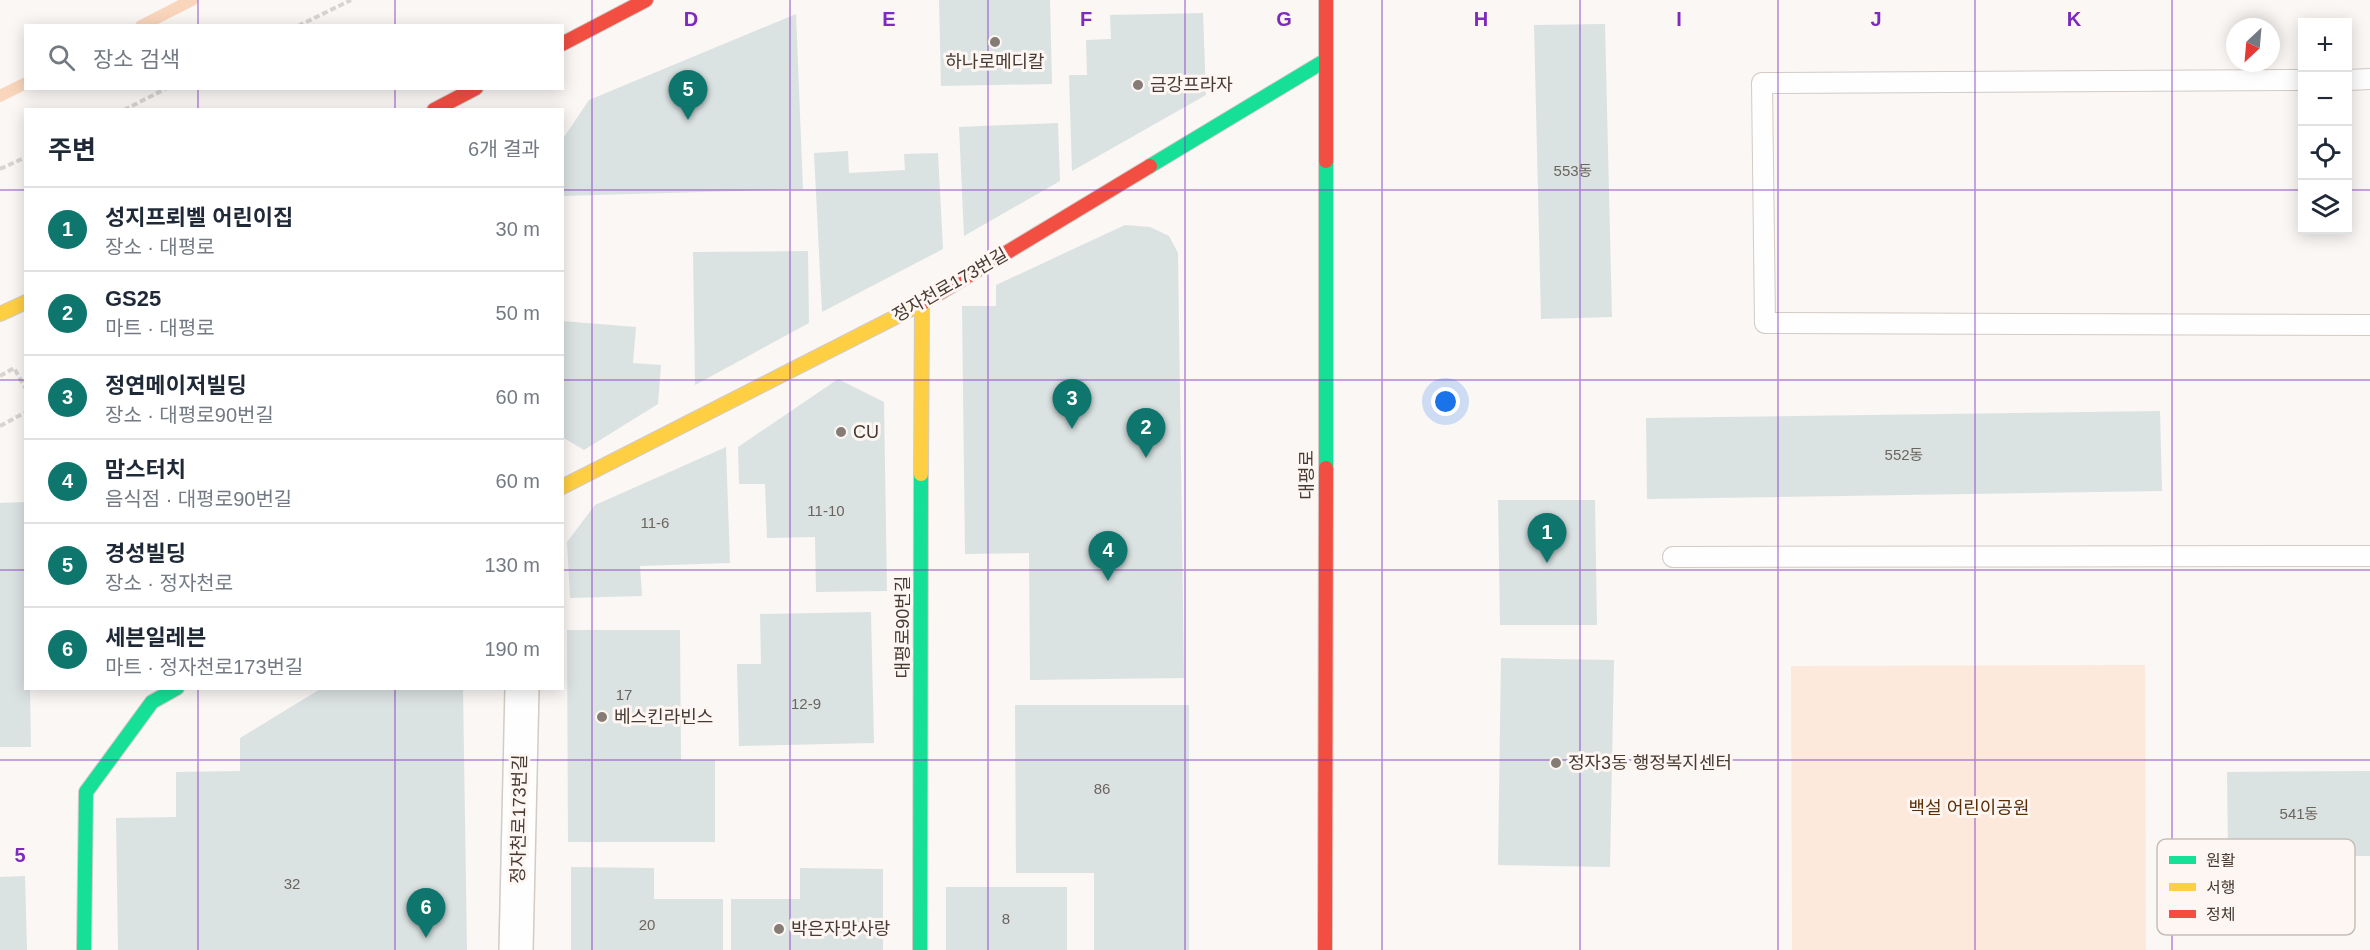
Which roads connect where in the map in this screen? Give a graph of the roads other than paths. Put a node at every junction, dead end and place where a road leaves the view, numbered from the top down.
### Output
1 (646, 0) edge
2 (1326, 0) edge
3 (564, 43) edge
4 (1326, 60) junction
5 (2298, 80) edge
6 (2352, 80) edge
7 (2370, 80) edge
8 (24, 303) edge
9 (922, 304) junction
10 (0, 314) edge
11 (2370, 326) edge
12 (564, 486) edge
13 (2370, 556) edge
14 (1673, 557) dead end
15 (173, 690) edge
16 (522, 690) edge
17 (84, 950) edge
18 (516, 950) edge
19 (920, 950) edge
20 (1325, 950) edge

1 - 3 street
2 - 4 street, 대평로
4 - 9 street, 정자천로173번길
4 - 20 street, 대평로
5 - 11 lane
6 - 7 lane
8 - 10 street
9 - 12 street, 정자천로173번길
9 - 19 street, 대평로90번길
13 - 14 lane
15 - 17 street
16 - 18 street, 정자천로173번길

